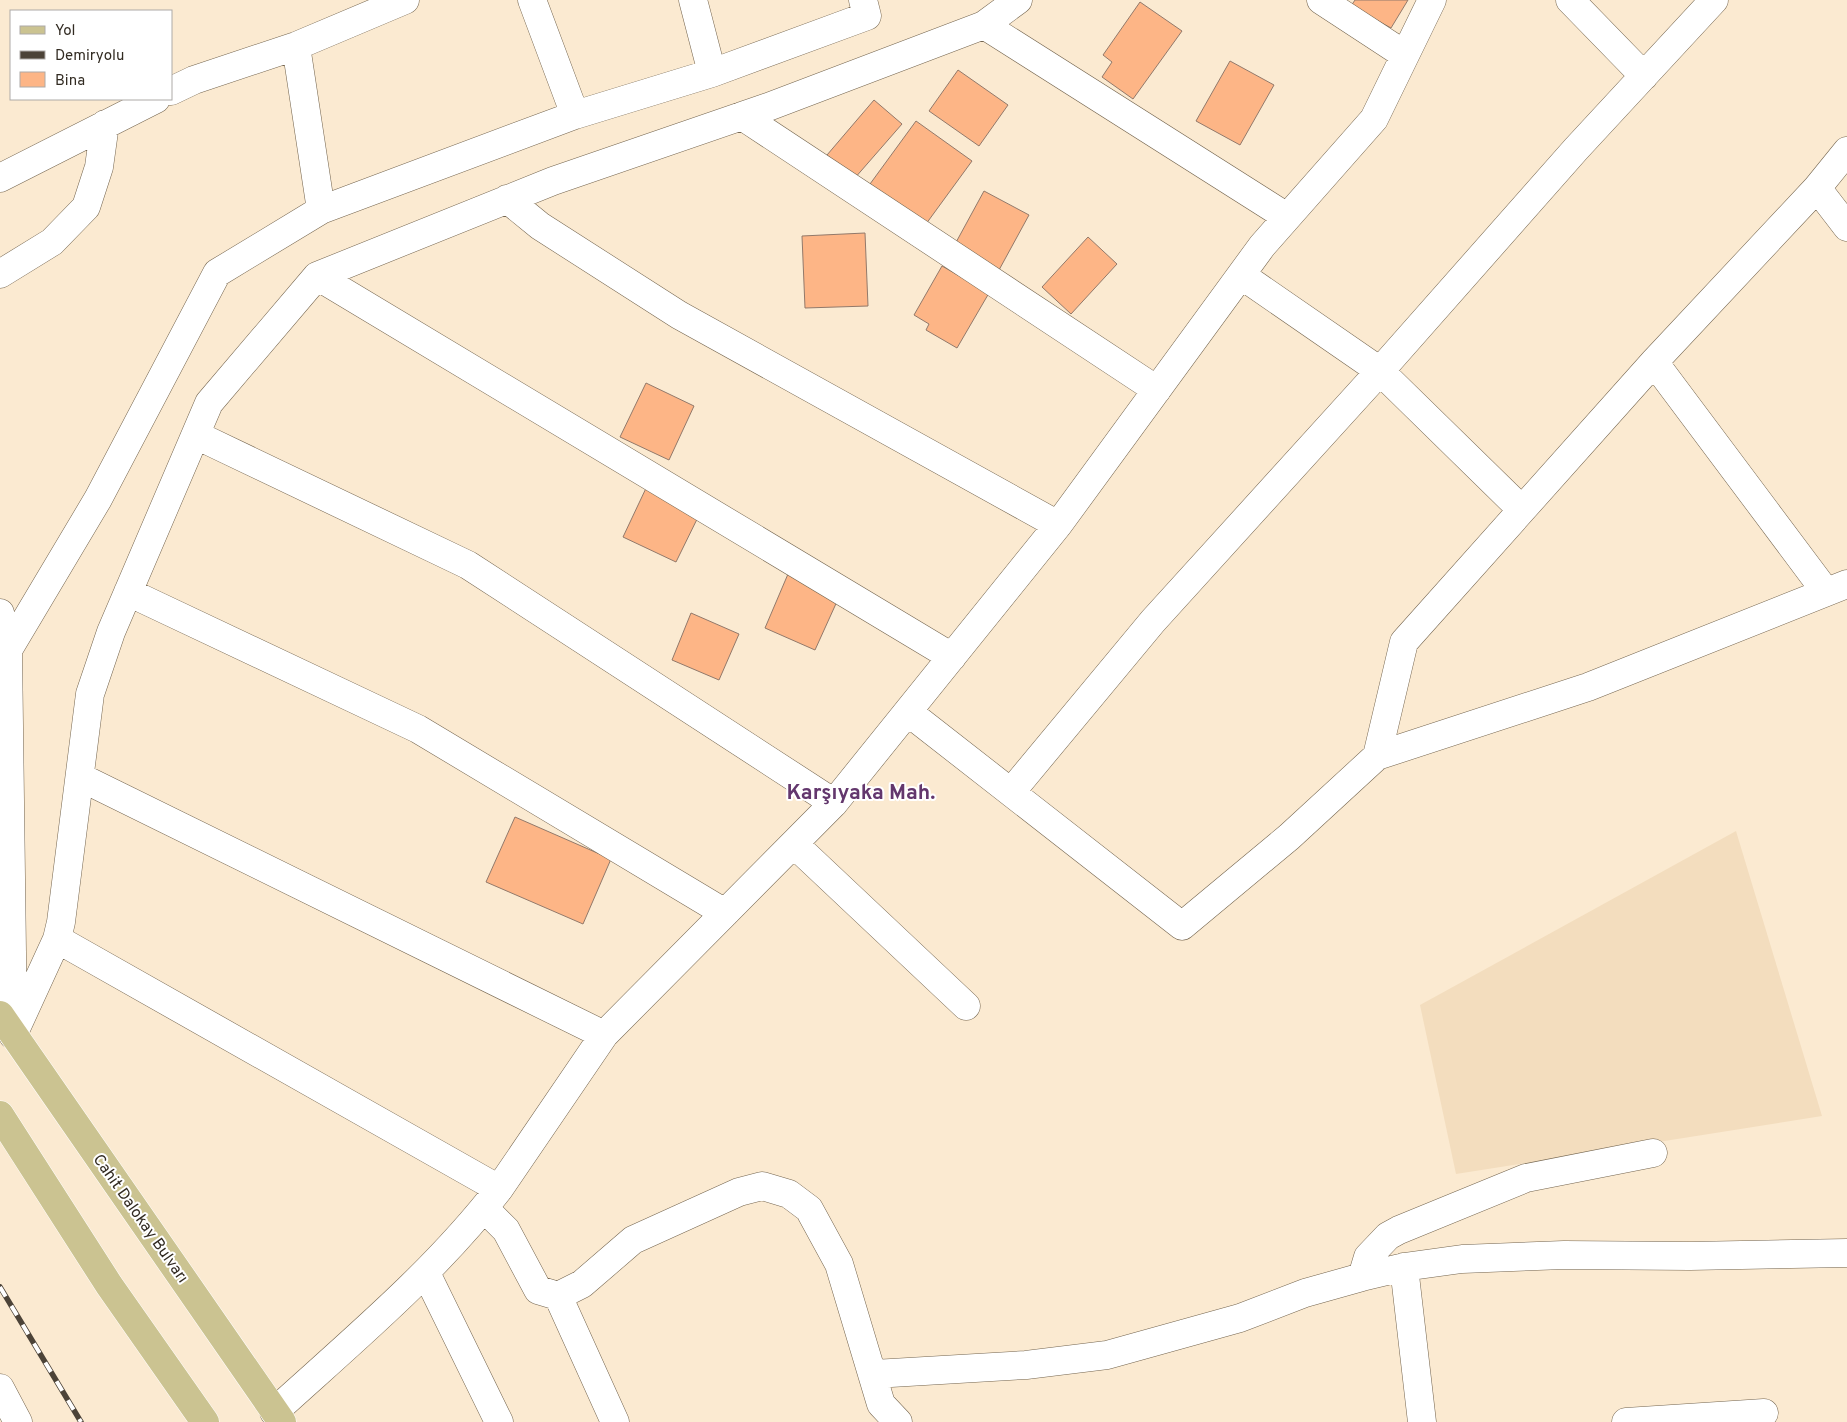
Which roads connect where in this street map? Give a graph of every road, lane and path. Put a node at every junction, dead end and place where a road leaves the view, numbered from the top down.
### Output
1 (405, 0) edge
2 (532, 0) edge
3 (692, 0) edge
4 (863, 0) edge
5 (1018, 0) edge
6 (1321, 0) edge
7 (1432, 0) edge
8 (1570, 0) edge
9 (1714, 0) edge
10 (984, 24) junction
11 (296, 46) junction
12 (1405, 55) junction
13 (712, 73) junction
14 (1644, 76) junction
15 (172, 91) edge
16 (154, 100) edge
17 (575, 115) junction
18 (742, 116) junction
19 (105, 124) junction
20 (1847, 151) edge
21 (0, 178) edge
22 (1817, 188) junction
23 (507, 200) junction
24 (321, 210) junction
25 (1287, 217) junction
26 (1847, 227) edge
27 (0, 274) edge
28 (1241, 275) junction
29 (317, 276) junction
30 (1654, 362) junction
31 (1380, 370) junction
32 (1157, 390) junction
33 (196, 435) junction
34 (1521, 509) junction
35 (1058, 526) junction
36 (1837, 588) edge
37 (128, 592) junction
38 (0, 613) edge
39 (8, 650) junction
40 (952, 657) junction
41 (908, 712) junction
42 (1377, 756) junction
43 (80, 777) junction
44 (1011, 792) junction
45 (834, 804) junction
46 (794, 844) junction
47 (725, 913) junction
48 (57, 940) junction
49 (966, 1006) dead end
50 (7, 1025) edge
51 (604, 1035) junction
52 (0, 1115) edge
53 (1653, 1153) dead end
54 (491, 1198) junction
55 (1847, 1253) edge
56 (1404, 1266) junction
57 (426, 1273) junction
58 (1362, 1276) junction
59 (558, 1296) junction
60 (874, 1374) junction
61 (0, 1388) edge
62 (1764, 1413) dead end
63 (278, 1417) edge
64 (18, 1422) edge
65 (205, 1422) edge
66 (499, 1422) edge
67 (615, 1422) edge
68 (898, 1422) edge
69 (1422, 1422) edge
70 (1626, 1422) edge

1 - 11 street
2 - 17 street
3 - 13 street
4 - 13 street
5 - 10 street
6 - 12 street
7 - 12 street
8 - 14 street
9 - 14 street
10 - 18 street
10 - 25 street
11 - 15 street
11 - 24 street
12 - 25 street
13 - 17 street
14 - 31 street
16 - 19 street
17 - 24 street
18 - 23 street
18 - 32 street
19 - 21 street
19 - 27 street
20 - 22 street
22 - 26 street
22 - 30 street
23 - 29 street
23 - 35 street
24 - 39 street
25 - 28 street
28 - 31 street
28 - 32 street
29 - 33 street
29 - 40 street
30 - 34 street
30 - 36 street
31 - 34 street
31 - 44 street
32 - 35 street
33 - 37 street
33 - 45 street
34 - 42 street
35 - 40 street
36 - 42 street
37 - 43 street
37 - 47 street
38 - 39 street
39 - 50 street
40 - 41 street
41 - 44 street
41 - 45 street
42 - 44 street
43 - 48 street
43 - 51 street
45 - 46 street
46 - 47 street
46 - 49 street
47 - 51 street
48 - 50 street
48 - 54 street
50 - 63 main road, Cahit Dalokay Bulvarı
51 - 54 street
52 - 65 main road
53 - 58 street
54 - 57 street
54 - 59 street
55 - 56 street
56 - 58 street
56 - 69 street
57 - 63 street
57 - 66 street
58 - 60 street
59 - 60 street
59 - 67 street
60 - 68 street
61 - 64 street
62 - 70 street

